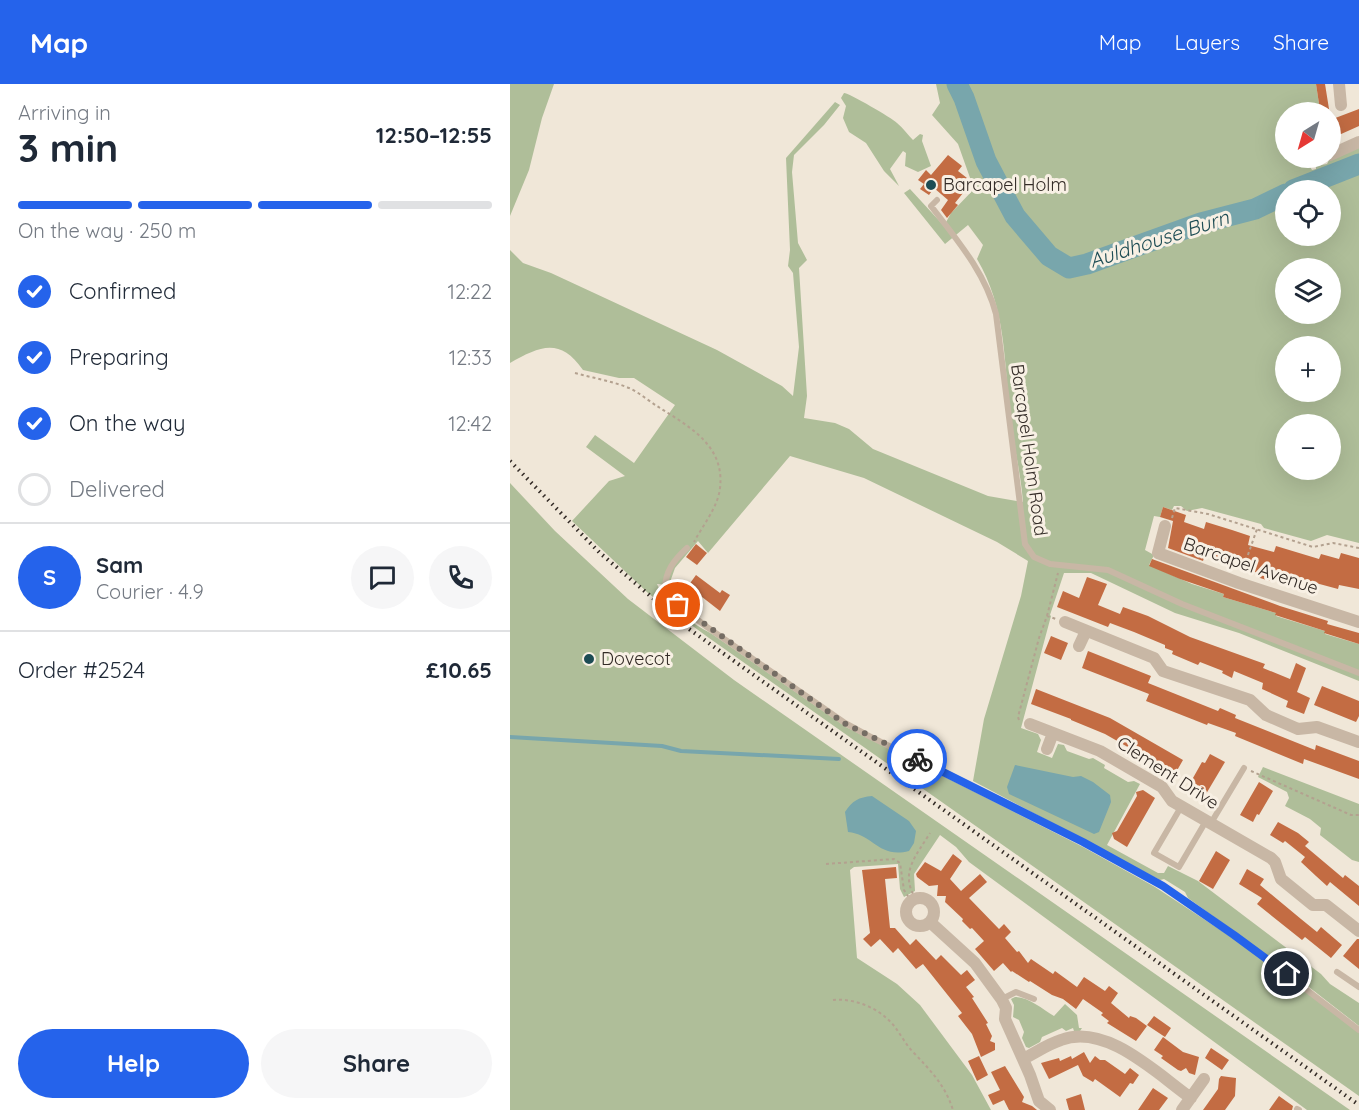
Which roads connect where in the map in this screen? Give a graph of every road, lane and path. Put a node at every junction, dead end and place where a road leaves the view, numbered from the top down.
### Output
1 (1339, 84) edge
2 (1341, 102) edge
3 (1359, 142) edge
4 (1341, 150) edge
5 (937, 200) dead end
6 (575, 373) dead end
7 (1165, 526) joint
8 (1257, 529) junction
9 (687, 548) joint
10 (1359, 548) edge
11 (1060, 565) junction
12 (1239, 583) junction
13 (1047, 616) junction
14 (1065, 622) joint
15 (1359, 622) edge
16 (1086, 631) junction
17 (1079, 646) dead end
18 (1359, 673) edge
19 (1018, 717) dead end
20 (1030, 724) dead end
21 (1053, 733) junction
22 (1359, 742) edge
23 (1047, 749) dead end
24 (1244, 768) joint
25 (1181, 806) junction
26 (1359, 815) edge
27 (1209, 822) junction
28 (930, 833) dead end
29 (826, 864) dead end
30 (914, 900) junction
31 (930, 922) junction
32 (1359, 931) edge
33 (1337, 972) dead end
34 (1359, 987) edge
35 (1034, 999) dead end
36 (833, 1000) dead end
37 (1002, 1000) junction
38 (1359, 1030) edge
39 (1023, 1059) junction
40 (1204, 1079) dead end
41 (1191, 1098) junction
42 (953, 1110) edge
43 (1050, 1110) edge
44 (1182, 1110) edge

1 - 2 street
3 - 4 street
5 - 11 lane, Barcapel Holm Road
6 - 9 path
7 - 8 path
7 - 12 street, Barcapel Avenue
8 - 10 path
8 - 12 path
9 - 38 lane
11 - 13 path
11 - 18 lane, Barcapel Holm Road
12 - 15 street, Barcapel Avenue
13 - 14 path
13 - 19 path
14 - 16 street
16 - 17 street
16 - 22 street
20 - 21 street, Clement Drive
21 - 23 street
21 - 25 street, Clement Drive
24 - 26 path
24 - 27 lane
25 - 27 street, Clement Drive
25 - 27 lane
27 - 32 street, Clement Drive
28 - 30 path
29 - 30 path
30 - 31 street
30 - 31 street
31 - 37 street
33 - 34 lane
35 - 37 lane
36 - 42 path
37 - 39 street
39 - 41 street
39 - 43 street
40 - 41 street
41 - 44 street

